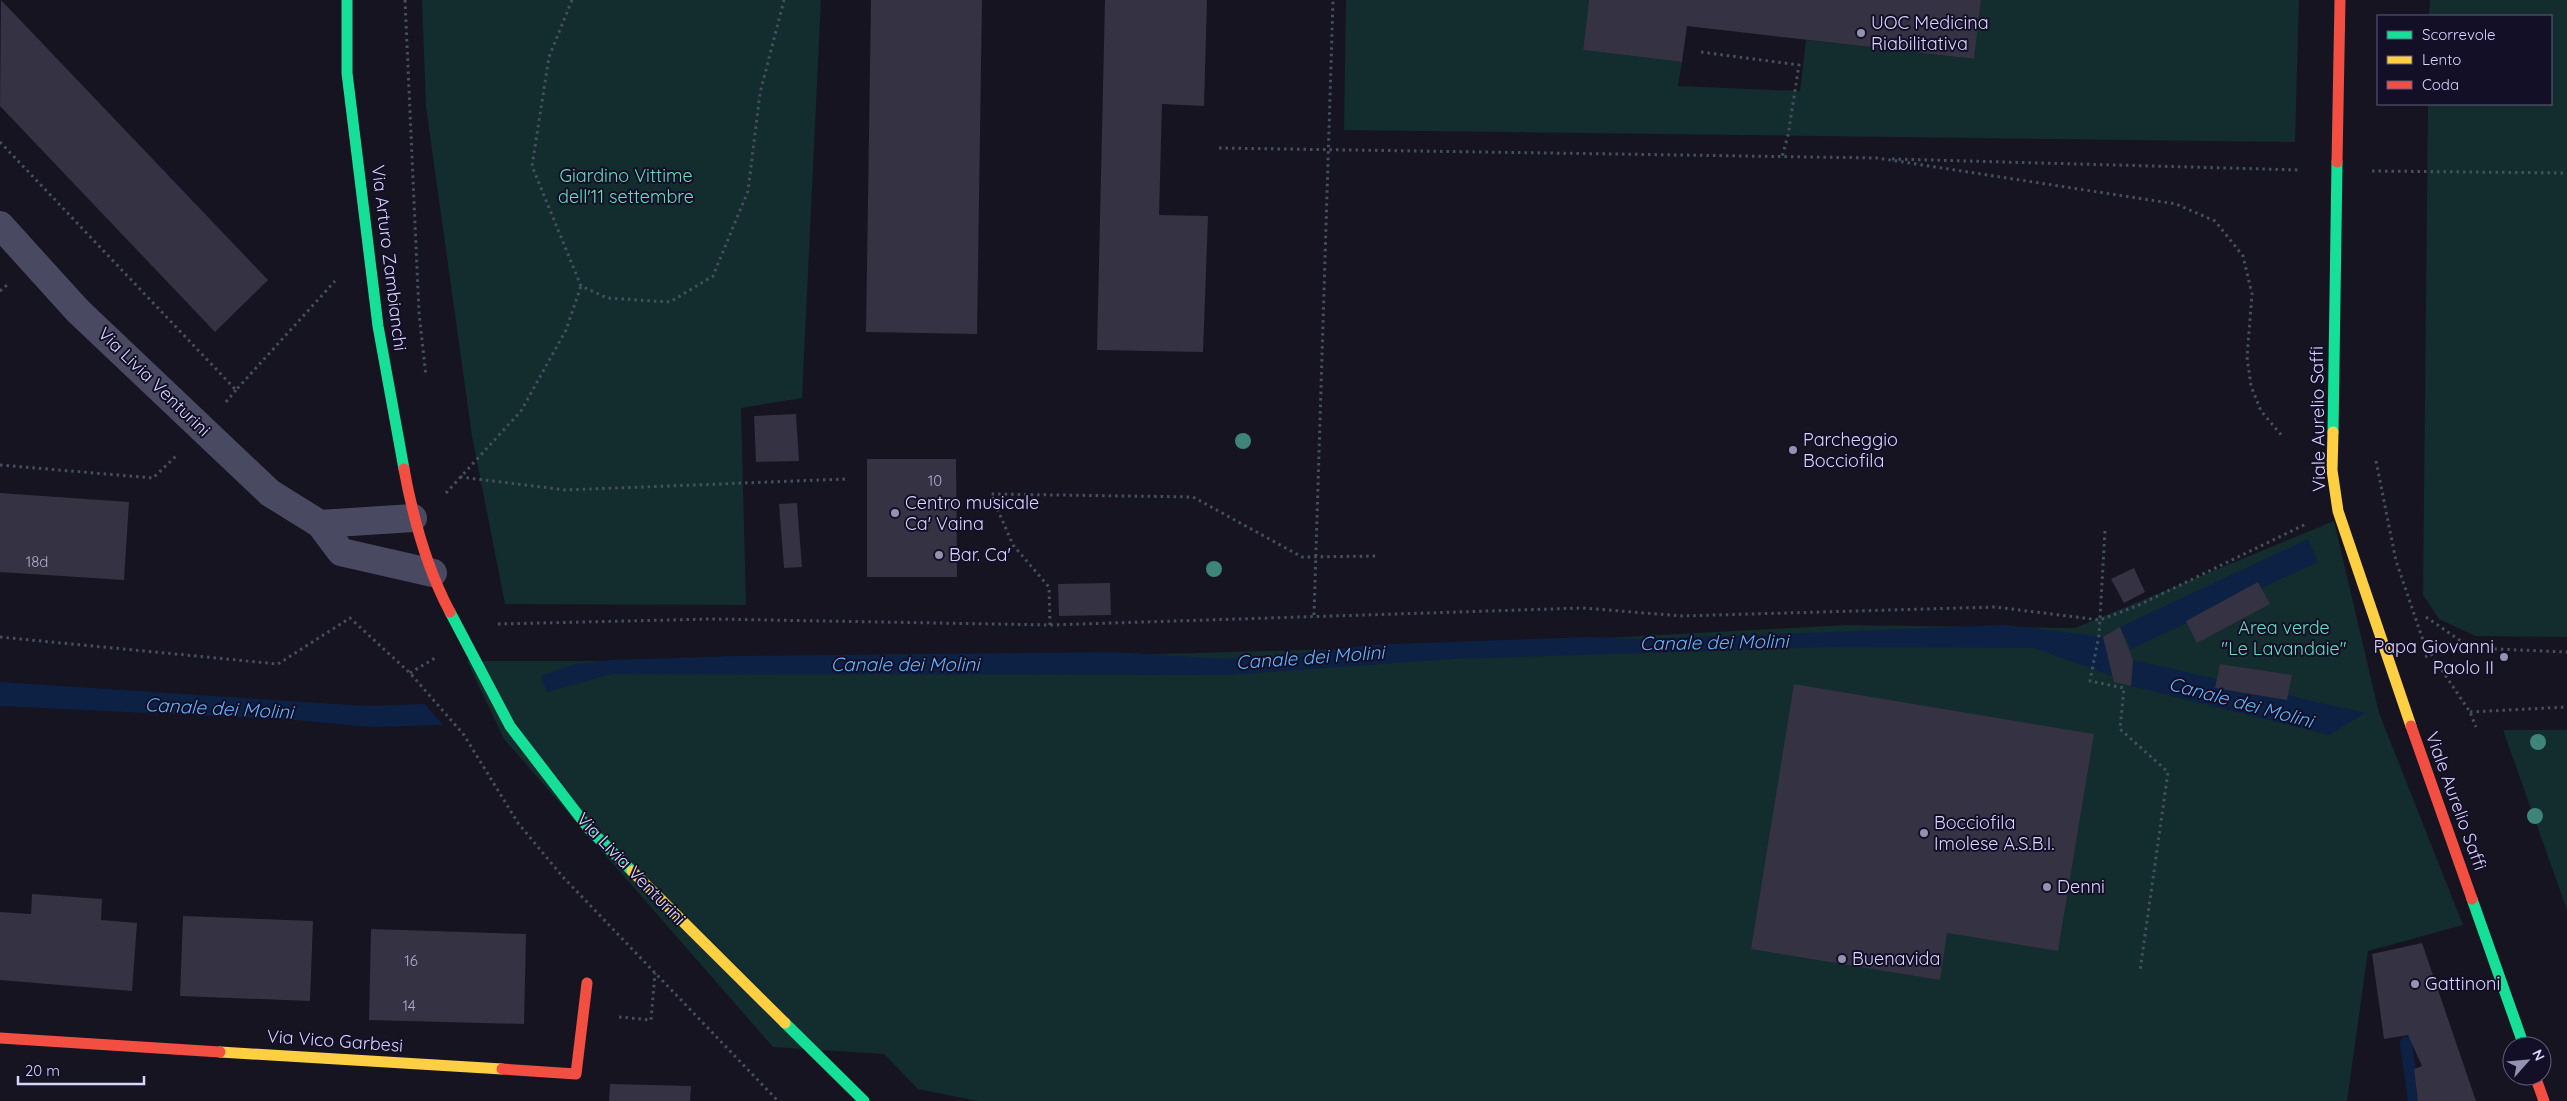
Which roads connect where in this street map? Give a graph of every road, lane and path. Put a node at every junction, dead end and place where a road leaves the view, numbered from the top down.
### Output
1 (346, 0) edge
2 (404, 0) edge
3 (572, 0) edge
4 (784, 0) edge
5 (1333, 0) edge
6 (2340, 0) edge
7 (1701, 52) dead end
8 (0, 142) edge
9 (1219, 148) dead end
10 (1328, 151) junction
11 (1782, 157) junction
12 (1876, 158) junction
13 (2336, 171) junction
14 (2567, 173) edge
15 (0, 225) edge
16 (335, 281) dead end
17 (580, 286) junction
18 (427, 381) dead end
19 (2282, 436) dead end
20 (181, 452) dead end
21 (2376, 461) dead end
22 (0, 465) edge
23 (460, 477) junction
24 (846, 479) dead end
25 (441, 498) dead end
26 (413, 518) junction
27 (2310, 522) dead end
28 (320, 524) junction
29 (2106, 531) dead end
30 (1377, 556) dead end
31 (1315, 557) junction
32 (433, 573) junction
33 (495, 615) dead end
34 (1314, 615) junction
35 (2426, 617) dead end
36 (2100, 620) junction
37 (500, 623) junction
38 (1050, 625) junction
39 (0, 637) edge
40 (464, 642) junction
41 (2567, 652) edge
42 (2431, 654) junction
43 (2392, 668) junction
44 (410, 673) junction
45 (2567, 706) edge
46 (2470, 712) junction
47 (2476, 727) dead end
48 (2140, 971) dead end
49 (655, 973) junction
50 (587, 982) dead end
51 (583, 1014) junction
52 (2521, 1036) edge
53 (0, 1038) edge
54 (2539, 1086) edge
55 (778, 1101) edge
56 (864, 1101) edge
57 (2544, 1101) edge

1 - 26 street, Via Arturo Zambianchi
2 - 18 path
3 - 17 path
4 - 17 path
5 - 10 path
6 - 13 street, Viale Aurelio Saffi
7 - 11 path
8 - 16 path
9 - 10 path
10 - 11 path
10 - 31 path
11 - 12 path
12 - 13 path
12 - 19 path
13 - 14 path
13 - 43 street, Viale Aurelio Saffi
15 - 28 street, Via Livia Venturini
17 - 23 path
20 - 22 path
21 - 42 path
23 - 24 path
23 - 25 path
26 - 28 street
26 - 32 street, Via Livia Venturini
27 - 36 path
28 - 32 street, Via Livia Venturini
29 - 36 path
30 - 31 path
31 - 34 path
31 - 38 path
32 - 40 street, Via Livia Venturini
33 - 37 path
34 - 36 path
34 - 38 path
35 - 41 path
36 - 48 path
37 - 38 path
37 - 40 path
39 - 44 path
40 - 44 path
40 - 56 street, Via Livia Venturini
42 - 43 path
42 - 46 path
43 - 52 street, Viale Aurelio Saffi
44 - 49 path
45 - 46 path
46 - 47 path
49 - 51 path
49 - 55 path
50 - 51 street, Via Vico Garbesi
51 - 53 street, Via Vico Garbesi
54 - 57 street

